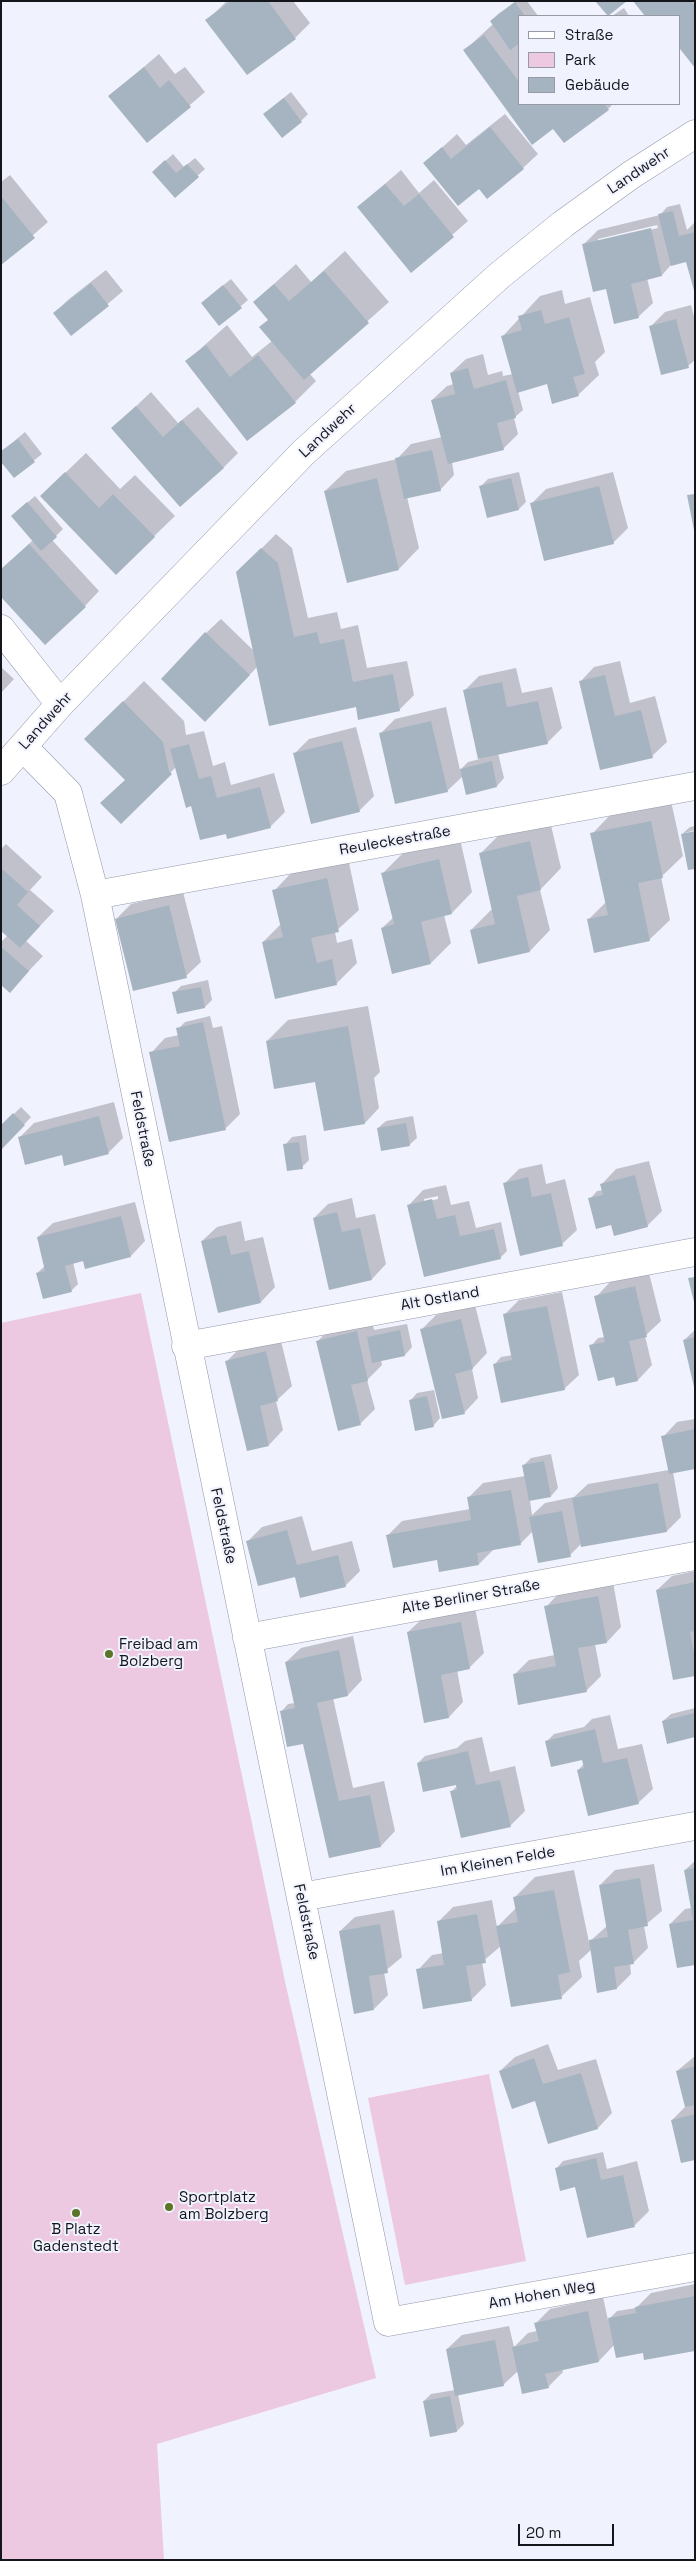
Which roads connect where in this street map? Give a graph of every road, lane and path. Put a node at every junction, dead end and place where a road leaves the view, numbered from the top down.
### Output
1 (695, 134) edge
2 (1, 628) edge
3 (60, 704) junction
4 (24, 747) junction
5 (1, 771) edge
6 (695, 786) edge
7 (95, 895) junction
8 (695, 1252) edge
9 (186, 1346) junction
10 (695, 1556) edge
11 (247, 1638) junction
12 (695, 1826) edge
13 (301, 1897) junction
14 (695, 2267) edge
15 (388, 2322) joint

1 - 3 street, Landwehr
2 - 3 street
3 - 4 street, Landwehr
4 - 5 street, Landwehr
4 - 7 street, Feldstraße
6 - 7 street, Reuleckestraße
7 - 9 street, Feldstraße
8 - 9 street, Alt Ostland
9 - 11 street, Feldstraße
10 - 11 street, Alte Berliner Straße
11 - 13 street, Feldstraße
12 - 13 street, Im Kleinen Felde
13 - 15 street, Feldstraße
14 - 15 street, Am Hohen Weg

